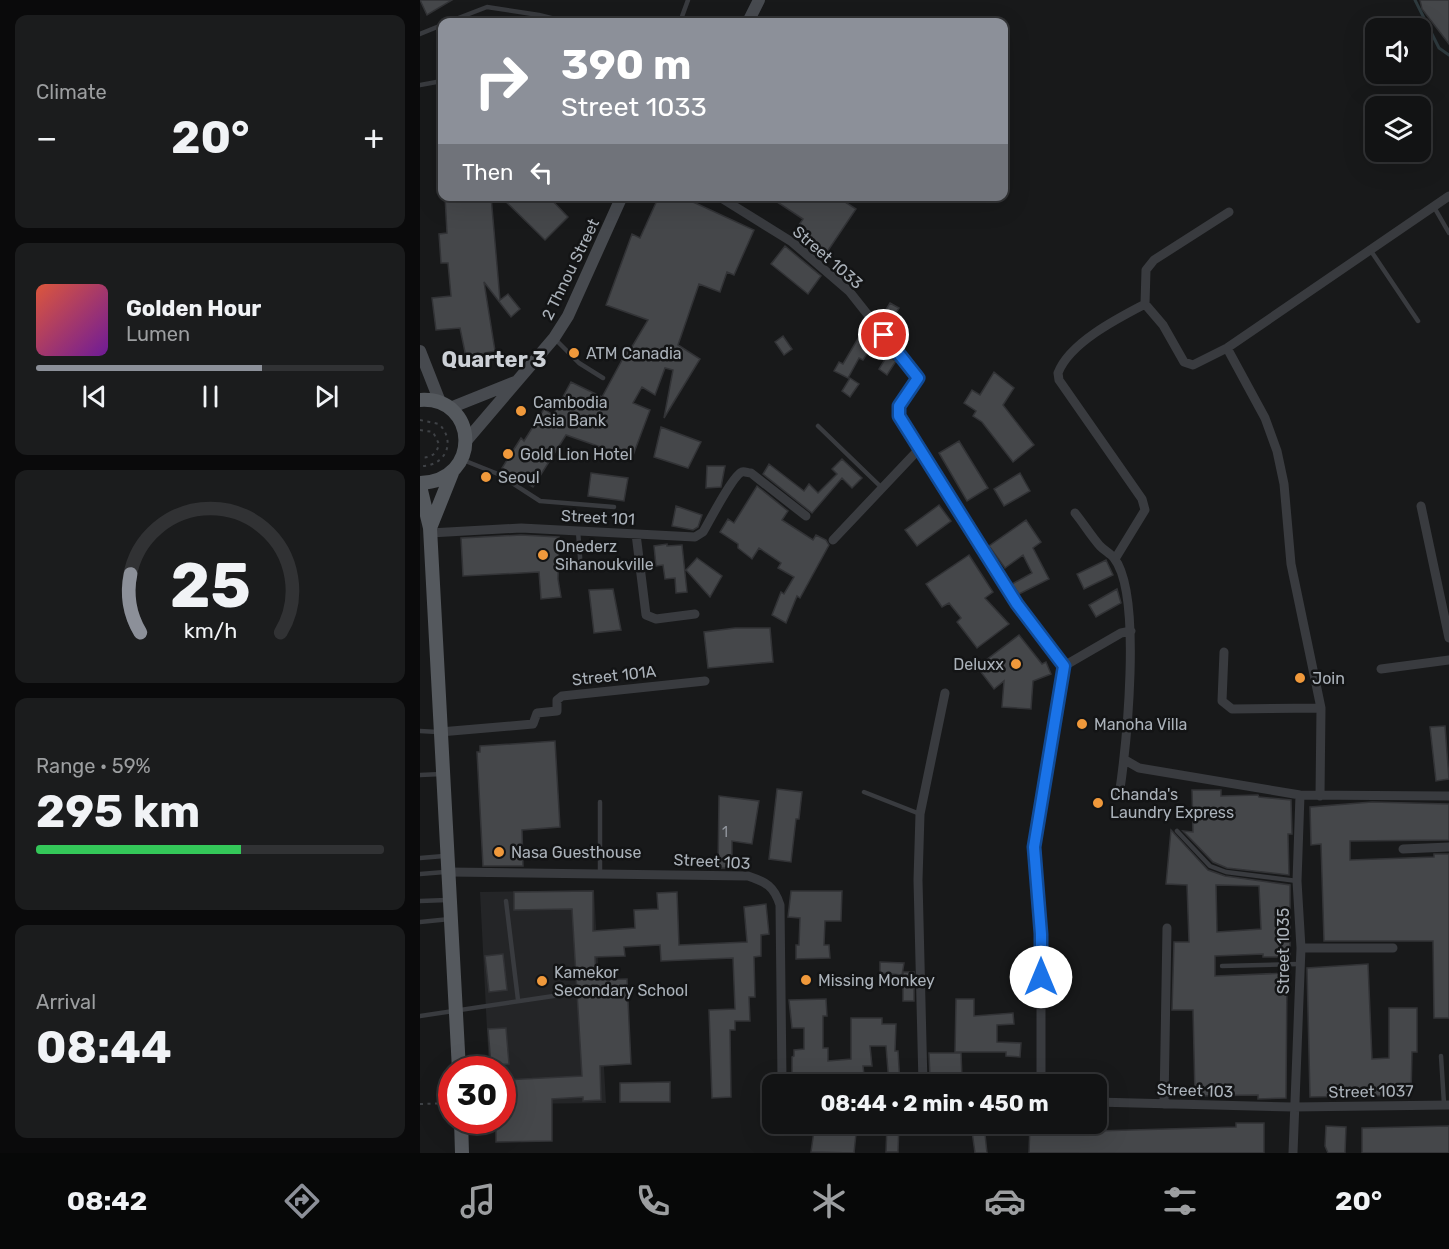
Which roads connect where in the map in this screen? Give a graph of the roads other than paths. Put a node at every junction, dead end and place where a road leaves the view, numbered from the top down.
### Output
1 (487, 0) edge
2 (688, 0) edge
3 (759, 0) edge
4 (487, 7) junction
5 (458, 18) edge
6 (551, 18) edge
7 (681, 18) edge
8 (750, 18) edge
9 (438, 27) edge
10 (420, 34) edge
11 (438, 82) edge
12 (420, 85) edge
13 (1449, 196) edge
14 (620, 201) edge
15 (726, 201) edge
16 (1434, 207) junction
17 (1229, 212) dead end
18 (1449, 233) edge
19 (1371, 250) junction
20 (1145, 304) junction
21 (1418, 321) dead end
22 (554, 338) junction
23 (1227, 348) junction
24 (420, 351) edge
25 (603, 378) dead end
26 (519, 381) junction
27 (420, 400) edge
28 (445, 405) junction
29 (818, 426) dead end
30 (466, 441) junction
31 (920, 448) junction
32 (462, 459) junction
33 (452, 473) junction
34 (420, 484) edge
35 (881, 487) junction
36 (1421, 506) dead end
37 (614, 507) dead end
38 (1076, 513) dead end
39 (806, 516) dead end
40 (430, 531) junction
41 (578, 531) junction
42 (636, 534) junction
43 (834, 540) dead end
44 (1115, 559) junction
45 (581, 570) dead end
46 (695, 614) dead end
47 (1131, 631) junction
48 (1449, 638) edge
49 (1224, 652) dead end
50 (1449, 660) edge
51 (1064, 666) junction
52 (1381, 669) dead end
53 (705, 681) dead end
54 (945, 693) dead end
55 (1321, 708) junction
56 (420, 731) edge
57 (440, 732) junction
58 (1125, 760) junction
59 (442, 774) junction
60 (420, 775) edge
61 (864, 792) dead end
62 (1300, 795) junction
63 (1119, 796) dead end
64 (1320, 796) junction
65 (1449, 796) edge
66 (600, 802) dead end
67 (920, 814) junction
68 (1177, 831) dead end
69 (1449, 847) edge
70 (1403, 849) dead end
71 (447, 855) junction
72 (420, 858) edge
73 (448, 872) junction
74 (600, 872) junction
75 (420, 874) edge
76 (1297, 881) junction
77 (450, 900) junction
78 (420, 901) edge
79 (506, 901) dead end
80 (451, 919) junction
81 (420, 922) edge
82 (1167, 928) dead end
83 (1301, 948) junction
84 (1393, 948) dead end
85 (1299, 964) junction
86 (1222, 966) dead end
87 (567, 993) dead end
88 (518, 1000) junction
89 (456, 1009) junction
90 (420, 1016) edge
91 (458, 1056) edge
92 (1441, 1056) dead end
93 (782, 1074) edge
94 (923, 1074) edge
95 (1041, 1074) edge
96 (1107, 1102) edge
97 (1164, 1104) junction
98 (1446, 1105) edge
99 (1293, 1107) junction
100 (461, 1134) edge
101 (462, 1153) edge
102 (1293, 1153) edge

1 - 4 lane
2 - 7 lane
3 - 8 main road
4 - 5 lane
4 - 6 lane
9 - 10 lane
11 - 12 lane
13 - 16 street
14 - 22 main road, 2 Thnou Street
15 - 31 street, Street 1033
16 - 18 lane
16 - 19 street
17 - 20 street
19 - 21 lane
19 - 23 street
20 - 23 street
20 - 44 street
22 - 25 lane
22 - 26 main road, 2 Thnou Street
23 - 55 street
24 - 28 main road
26 - 28 main road, 2 Thnou Street
26 - 30 main road, 2 Thnou Street
27 - 28 main road
28 - 30 main road
29 - 35 lane
30 - 32 main road
31 - 35 street
31 - 51 street, Street 1033
32 - 33 main road
32 - 37 lane
33 - 34 main road
33 - 40 main road
34 - 40 main road
35 - 43 street
36 - 48 street
38 - 44 street
39 - 42 street, Street 101
40 - 41 street, Street 101
40 - 57 main road
41 - 42 street, Street 101
41 - 45 lane
42 - 46 street
44 - 47 street
47 - 51 street
47 - 58 street
49 - 55 street
50 - 52 street
51 - 95 street
53 - 57 street, Street 101A
54 - 67 street
55 - 64 street
56 - 57 lane
57 - 59 main road
58 - 62 street
58 - 63 street
59 - 60 lane
59 - 71 main road
61 - 67 lane
62 - 64 street
62 - 76 street, Street 1035
64 - 65 street
66 - 74 lane
67 - 94 street
68 - 76 lane
69 - 70 street
71 - 72 lane
71 - 73 main road
73 - 74 street, Street 103
73 - 75 lane
73 - 77 main road
74 - 93 street, Street 103
76 - 83 street, Street 1035
77 - 78 lane
77 - 80 main road
79 - 88 lane
80 - 81 lane
80 - 89 main road
82 - 97 street
83 - 84 street
83 - 85 street, Street 1035
85 - 86 lane
85 - 99 street, Street 1035
87 - 88 lane
88 - 89 lane
89 - 90 lane
89 - 91 main road
92 - 98 lane
96 - 97 street, Street 103
97 - 99 street, Street 103
98 - 99 street, Street 1037
99 - 102 street, Street 1035
100 - 101 main road

